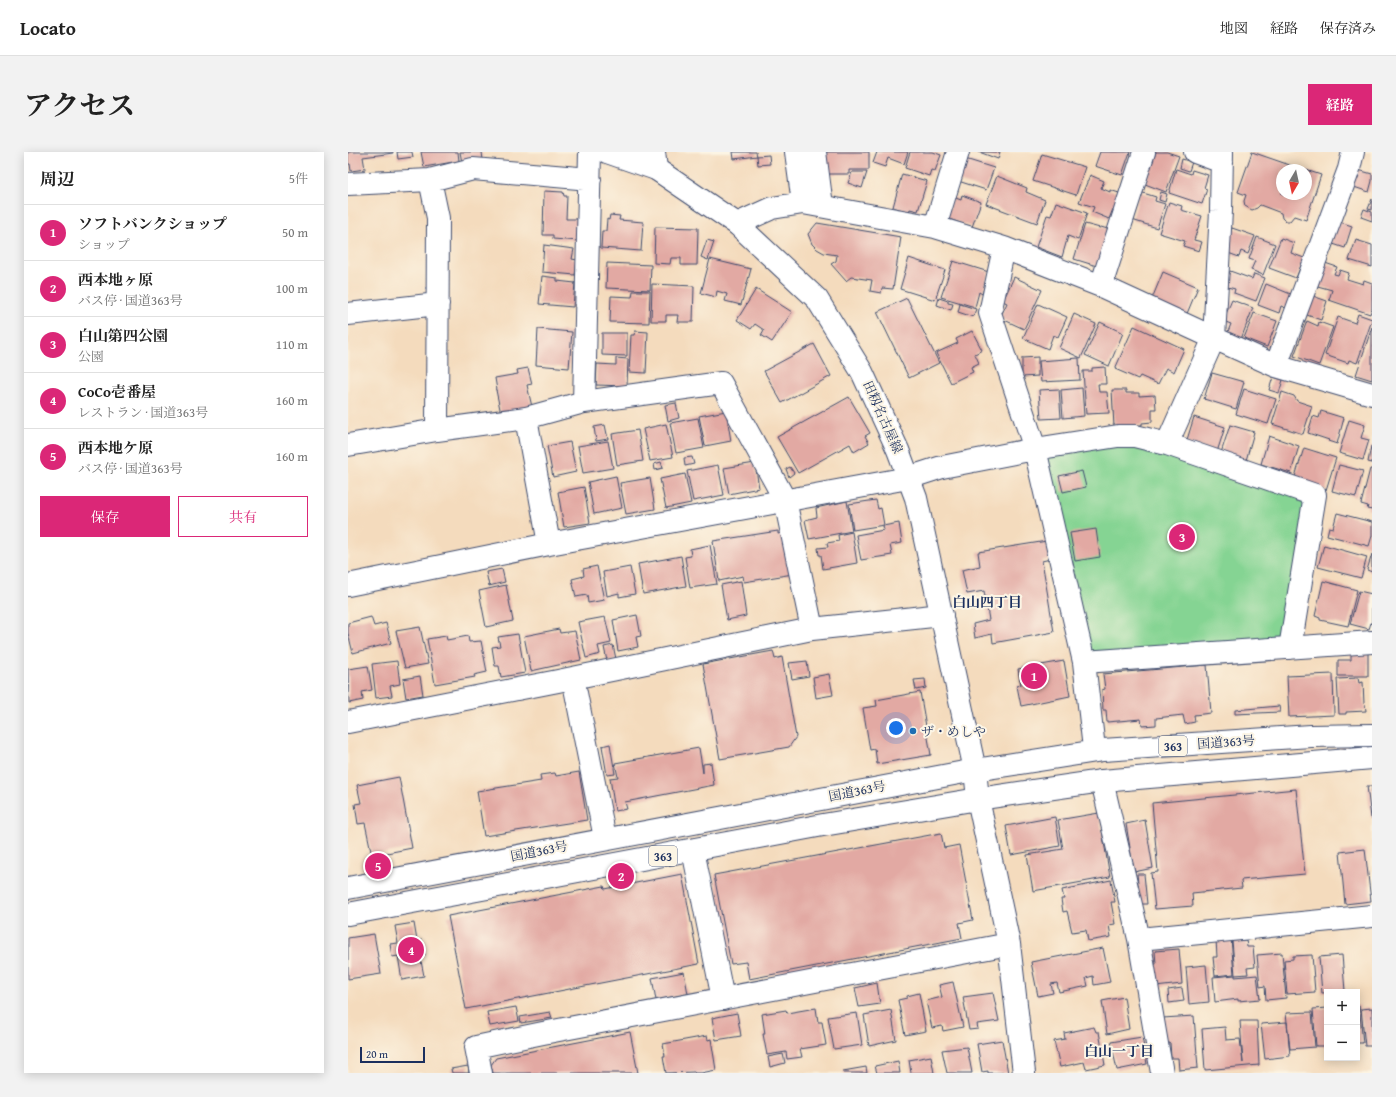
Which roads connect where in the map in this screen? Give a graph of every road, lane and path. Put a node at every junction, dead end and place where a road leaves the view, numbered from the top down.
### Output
1 (590, 152) edge
2 (607, 152) edge
3 (796, 152) edge
4 (815, 152) edge
5 (958, 152) edge
6 (1144, 152) edge
7 (1195, 152) edge
8 (1353, 152) edge
9 (1222, 157) edge
10 (655, 160) edge
11 (590, 179) junction
12 (430, 180) junction
13 (348, 184) edge
14 (813, 205) junction
15 (737, 224) junction
16 (936, 227) junction
17 (1004, 248) junction
18 (1101, 286) junction
19 (438, 304) junction
20 (348, 314) edge
21 (1214, 338) junction
22 (1276, 366) junction
23 (1372, 394) edge
24 (584, 402) junction
25 (526, 418) junction
26 (437, 430) junction
27 (1167, 444) junction
28 (348, 445) edge
29 (1035, 449) junction
30 (908, 478) junction
31 (785, 500) junction
32 (549, 544) junction
33 (348, 585) edge
34 (942, 615) junction
35 (812, 630) junction
36 (1372, 642) edge
37 (1290, 648) junction
38 (1084, 662) junction
39 (574, 678) junction
40 (348, 722) edge
41 (1372, 735) edge
42 (1093, 740) dead end
43 (1372, 758) edge
44 (975, 770) junction
45 (1102, 781) junction
46 (978, 800) junction
47 (605, 838) junction
48 (693, 850) junction
49 (348, 888) edge
50 (348, 914) edge
51 (1372, 916) edge
52 (1139, 939) junction
53 (1009, 944) junction
54 (723, 999) junction
55 (481, 1073) edge
56 (1024, 1073) edge
57 (1162, 1073) edge

1 - 11 main road
2 - 10 main road, 田籾名古屋線
3 - 14 main road
4 - 14 main road
5 - 16 main road
6 - 18 main road
7 - 9 main road
8 - 22 main road
9 - 21 main road
10 - 15 main road, 田籾名古屋線
11 - 12 main road
11 - 24 main road
12 - 13 main road
12 - 19 main road
14 - 15 main road
14 - 16 main road
15 - 30 main road, 田籾名古屋線
16 - 17 main road
17 - 18 main road
17 - 29 main road
18 - 21 main road
19 - 20 main road
19 - 26 main road
21 - 22 main road
21 - 27 main road
22 - 23 main road
24 - 25 main road
24 - 31 main road
25 - 26 main road
25 - 32 main road
26 - 28 main road
27 - 29 main road
27 - 37 main road
29 - 30 main road
29 - 38 main road
30 - 31 main road
30 - 34 main road, 田籾名古屋線
31 - 32 main road
31 - 35 main road
32 - 33 main road
34 - 35 main road
34 - 44 main road, 田籾名古屋線
35 - 39 main road
36 - 37 main road
37 - 38 main road
38 - 42 main road
39 - 40 main road
39 - 47 main road
41 - 44 main road, 国道363号 / 363
43 - 45 main road, 国道363号 / 363
44 - 46 main road, 田籾名古屋線
44 - 47 main road, 国道363号 / 363
45 - 46 main road, 国道363号 / 363
45 - 52 main road
46 - 48 main road, 国道363号 / 363
46 - 53 main road, 田籾名古屋線
47 - 49 main road, 国道363号 / 363
48 - 50 main road, 国道363号 / 363
48 - 54 main road
51 - 52 main road
52 - 57 main road
53 - 54 main road
53 - 56 main road, 田籾名古屋線
54 - 55 main road

